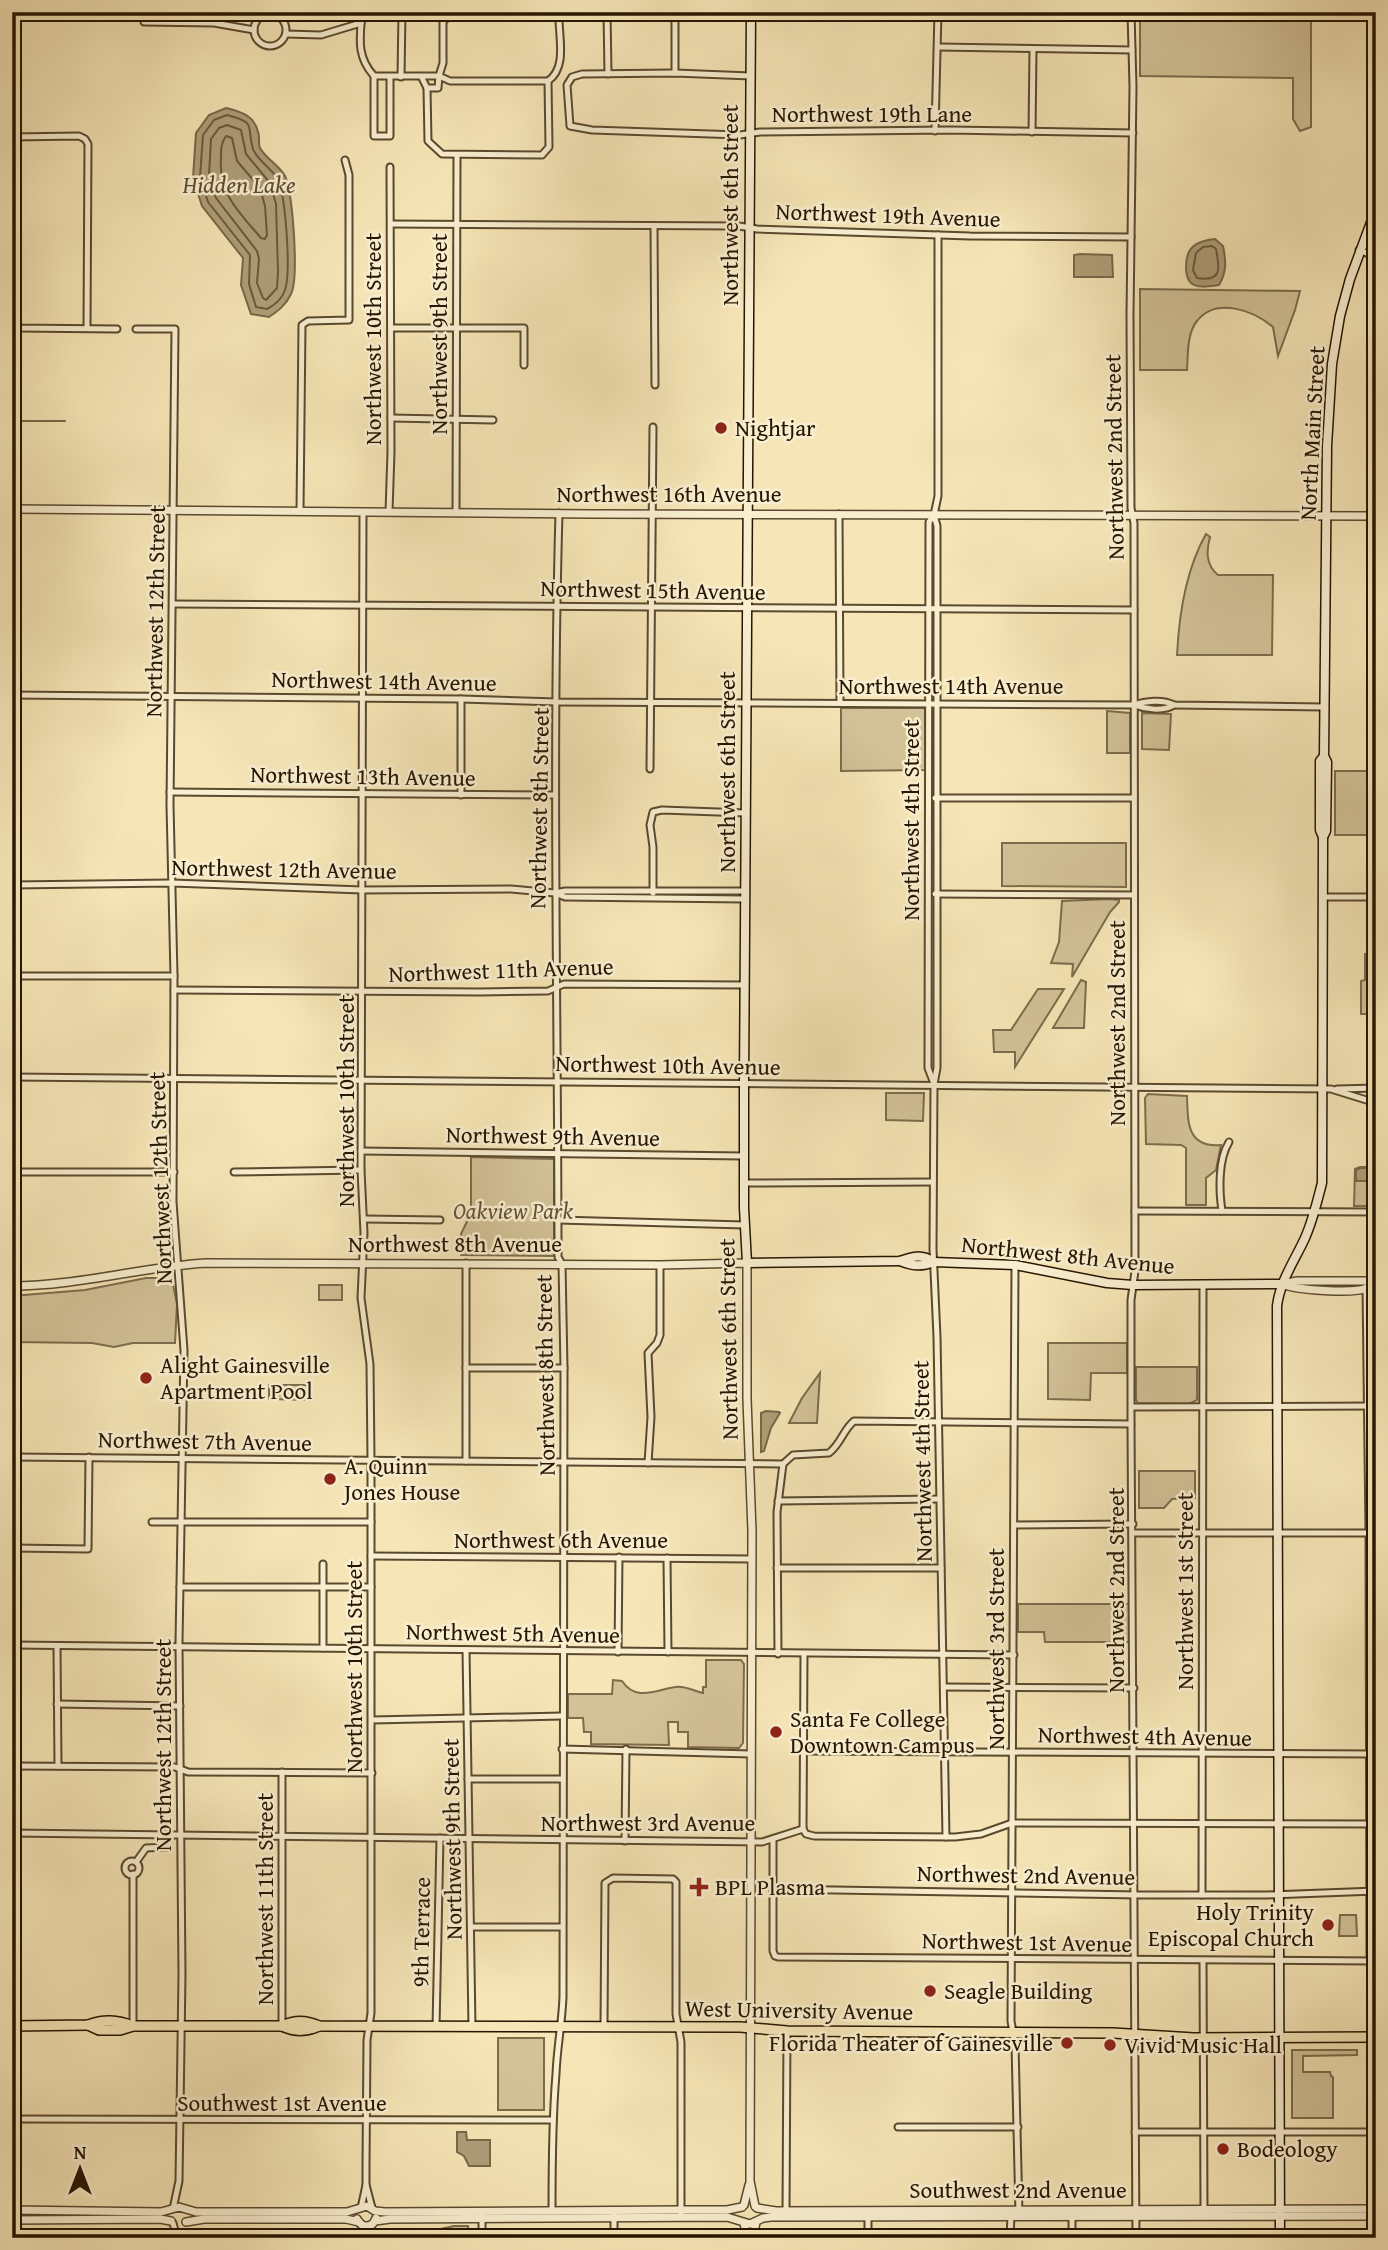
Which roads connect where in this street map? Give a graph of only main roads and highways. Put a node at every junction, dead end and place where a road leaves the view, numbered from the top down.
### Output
1 (751, 12) edge
2 (1376, 209) edge
3 (747, 1263) joint
4 (1282, 1284) junction
5 (12, 2026) edge
6 (1375, 2037) edge
7 (1279, 2038) junction
8 (1280, 2238) edge

1 - 3 main road, Northwest 6th Street
2 - 4 main road, North Main Street
3 - 4 main road, Northwest 8th Avenue
4 - 7 main road, North Main Street
5 - 7 main road, West University Avenue
6 - 7 main road, West University Avenue
7 - 8 main road, North Main Street

